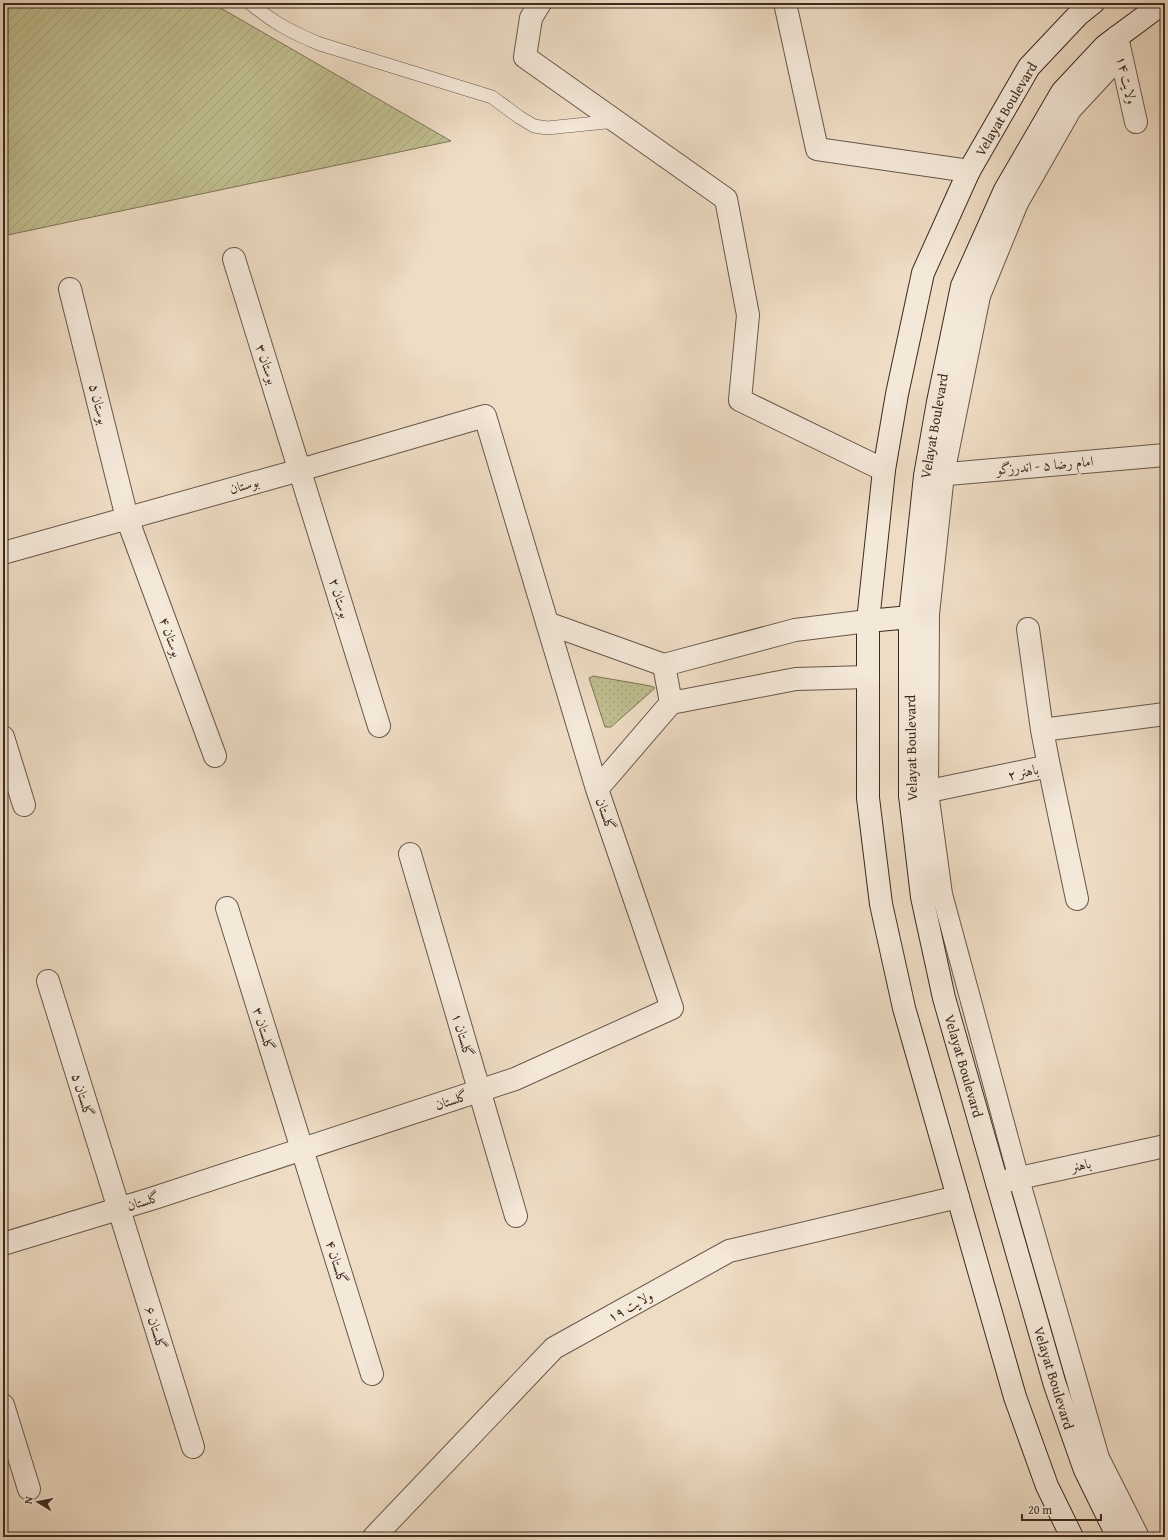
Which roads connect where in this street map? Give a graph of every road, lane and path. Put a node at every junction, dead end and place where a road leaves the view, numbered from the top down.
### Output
1 (250, 3) edge
2 (540, 3) edge
3 (785, 3) edge
4 (1093, 3) edge
5 (1163, 3) edge
6 (1119, 47) junction
7 (616, 121) junction
8 (1136, 122) dead end
9 (969, 171) junction
10 (234, 259) dead end
11 (70, 289) dead end
12 (1165, 455) edge
13 (300, 470) junction
14 (884, 470) junction
15 (934, 475) junction
16 (127, 518) junction
17 (3, 553) edge
18 (910, 617) junction
19 (868, 621) junction
20 (547, 623) junction
21 (1028, 629) dead end
22 (664, 665) junction
23 (868, 677) junction
24 (671, 703) junction
25 (1165, 714) edge
26 (379, 726) dead end
27 (1042, 730) junction
28 (3, 737) edge
29 (215, 756) dead end
30 (1050, 766) junction
31 (597, 789) junction
32 (919, 793) junction
33 (24, 805) dead end
34 (410, 854) dead end
35 (1077, 898) dead end
36 (227, 908) dead end
37 (48, 981) dead end
38 (480, 1091) junction
39 (302, 1149) junction
40 (1164, 1149) edge
41 (1020, 1179) junction
42 (997, 1183) junction
43 (958, 1196) junction
44 (119, 1208) junction
45 (516, 1216) dead end
46 (3, 1244) edge
47 (372, 1374) dead end
48 (3, 1405) edge
49 (193, 1447) dead end
50 (29, 1489) dead end
51 (374, 1537) edge
52 (1072, 1537) edge
53 (1118, 1537) edge
54 (1138, 1537) edge

1 - 7 lane
2 - 7 street
3 - 9 street
4 - 9 street, Velayat Boulevard
5 - 6 street, Velayat Boulevard
6 - 8 street, ولایت ۱۴
6 - 15 street, Velayat Boulevard
7 - 14 street
9 - 14 street, Velayat Boulevard
10 - 13 street, بوستان ۳
11 - 16 street, بوستان ۵
12 - 15 street, امام رضا ۵ - اندرزگو
13 - 16 street, بوستان
13 - 20 street, بوستان
13 - 26 street, بوستان ۲
14 - 19 street, Velayat Boulevard
15 - 18 street, Velayat Boulevard
15 - 32 street
16 - 17 street, بوستان
16 - 29 street, بوستان ۴
18 - 19 street
18 - 32 street, Velayat Boulevard
19 - 22 street
19 - 23 street, Velayat Boulevard
20 - 22 street
20 - 31 street
21 - 27 street, باهنر ۲
22 - 24 street
23 - 24 street
23 - 43 street, Velayat Boulevard
24 - 31 street
25 - 27 street
27 - 30 street, باهنر ۲
28 - 33 street
30 - 32 street, باهنر ۲
30 - 35 street
31 - 38 street, گلستان
32 - 41 street
32 - 42 street, Velayat Boulevard
34 - 38 street, گلستان ۱
36 - 39 street, گلستان ۳
37 - 44 street, گلستان ۵
38 - 39 street, گلستان
38 - 45 street, گلستان ۱
39 - 44 street, گلستان
39 - 47 street, گلستان ۴
40 - 41 street, باهنر
41 - 42 street, باهنر
41 - 54 street
42 - 53 street, Velayat Boulevard
43 - 51 street, ولایت ۱۹
43 - 52 street, Velayat Boulevard
44 - 46 street, گلستان
44 - 49 street, گلستان ۶
48 - 50 street

